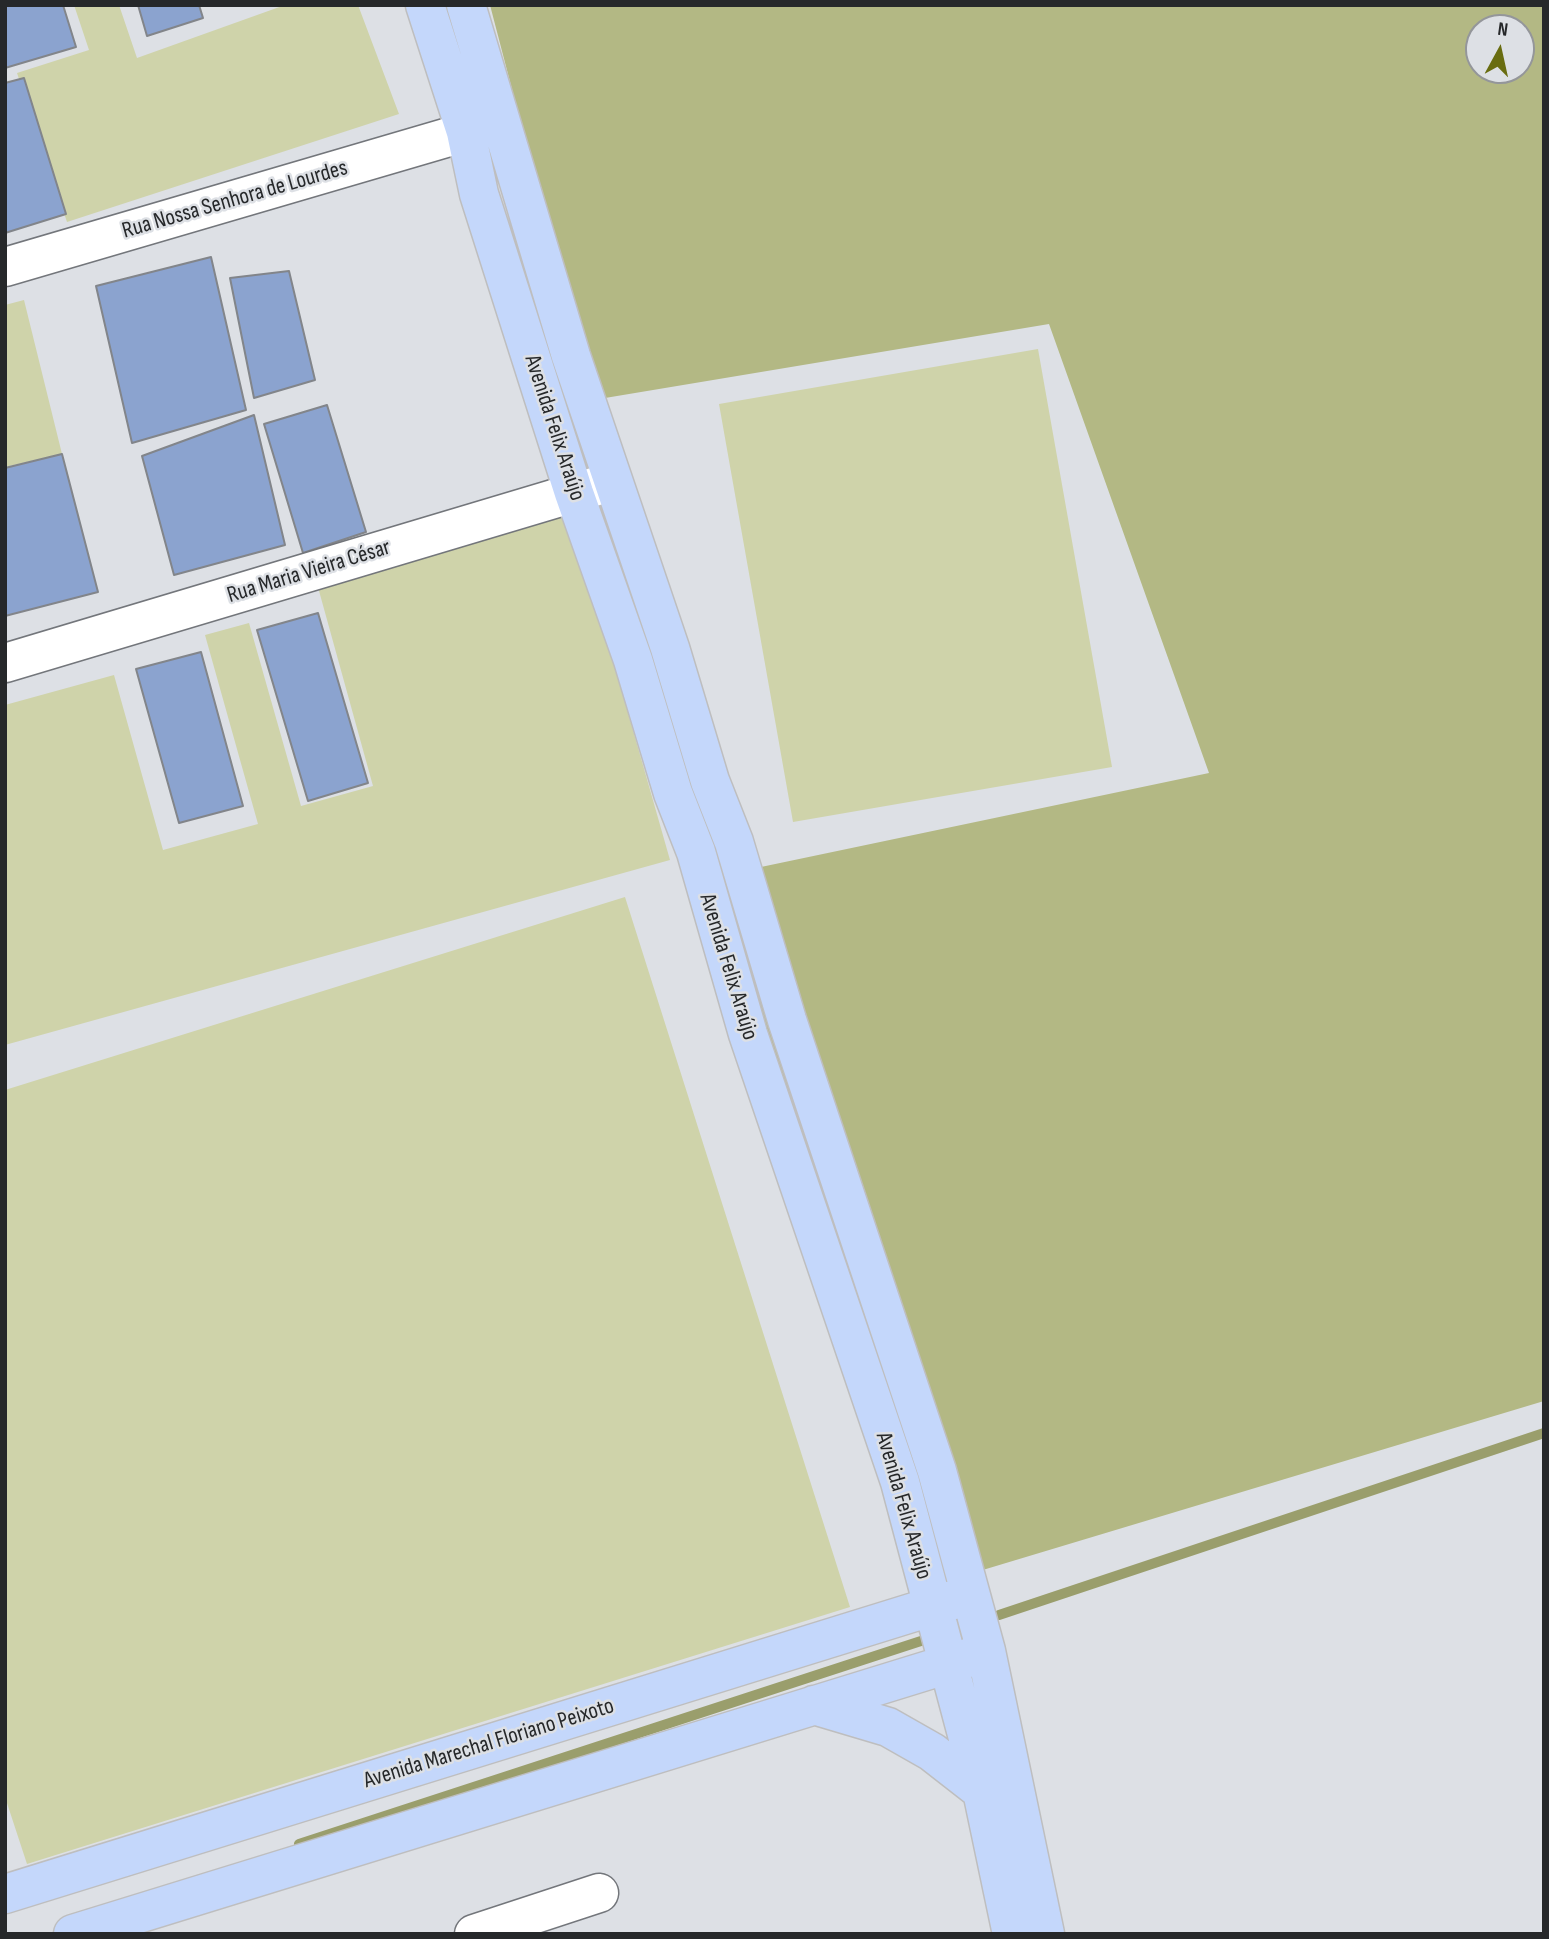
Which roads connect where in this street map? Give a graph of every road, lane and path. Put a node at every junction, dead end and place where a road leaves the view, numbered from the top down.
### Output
1 (425, 5) edge
2 (466, 5) edge
3 (466, 132) junction
4 (5, 267) edge
5 (612, 481) junction
6 (575, 492) junction
7 (5, 663) edge
8 (972, 1594) junction
9 (931, 1607) junction
10 (986, 1651) junction
11 (947, 1666) junction
12 (814, 1705) junction
13 (982, 1791) junction
14 (599, 1893) dead end
15 (5, 1894) edge
16 (73, 1934) edge
17 (474, 1934) edge
18 (1012, 1934) edge
19 (1045, 1934) edge

1 - 3 main road, Avenida Felix Araújo
2 - 5 main road, Avenida Felix Araújo
3 - 4 street, Rua Nossa Senhora de Lourdes
3 - 6 main road, Avenida Felix Araújo
5 - 6 street, Rua Maria Vieira César
5 - 8 main road, Avenida Felix Araújo
6 - 7 street, Rua Maria Vieira César
6 - 9 main road, Avenida Felix Araújo
8 - 9 main road, Avenida Marechal Floriano Peixoto
8 - 10 main road, Avenida Felix Araújo
9 - 11 main road, Avenida Felix Araújo
9 - 15 main road, Avenida Marechal Floriano Peixoto
10 - 11 main road
10 - 19 main road, Avenida Felix Araújo
11 - 12 main road
11 - 13 main road, Avenida Felix Araújo
12 - 13 main road
12 - 16 main road
13 - 18 main road, Avenida Felix Araújo
14 - 17 street

